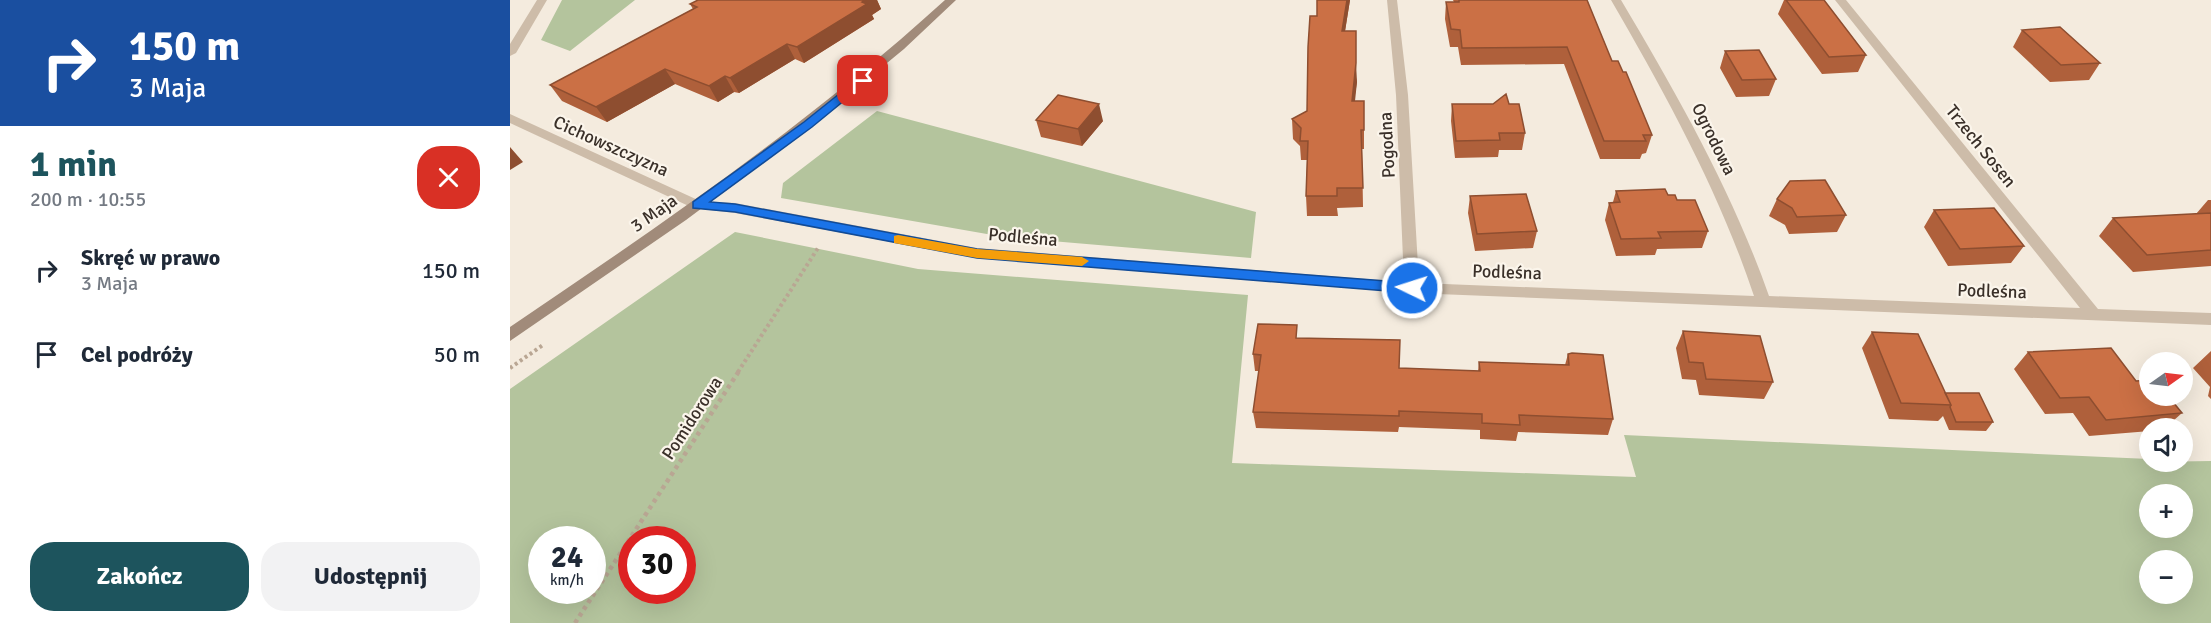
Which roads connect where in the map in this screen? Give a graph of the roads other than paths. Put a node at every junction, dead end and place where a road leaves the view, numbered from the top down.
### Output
1 (542, 0) edge
2 (951, 0) edge
3 (1392, 0) edge
4 (1616, 0) edge
5 (1840, 0) edge
6 (510, 53) edge
7 (510, 118) edge
8 (698, 205) junction
9 (1412, 288) junction
10 (1764, 302) junction
11 (2094, 315) junction
12 (2211, 319) edge
13 (510, 335) edge

1 - 6 street
2 - 8 street, 3 Maja
3 - 9 street, Pogodna
4 - 10 street, Ogrodowa
5 - 11 street, Trzech Sosen
7 - 8 street, Cichowszczyzna
8 - 9 street, Podleśna
8 - 13 street, 3 Maja
9 - 10 street, Podleśna
10 - 11 street, Podleśna
11 - 12 street, Podleśna

